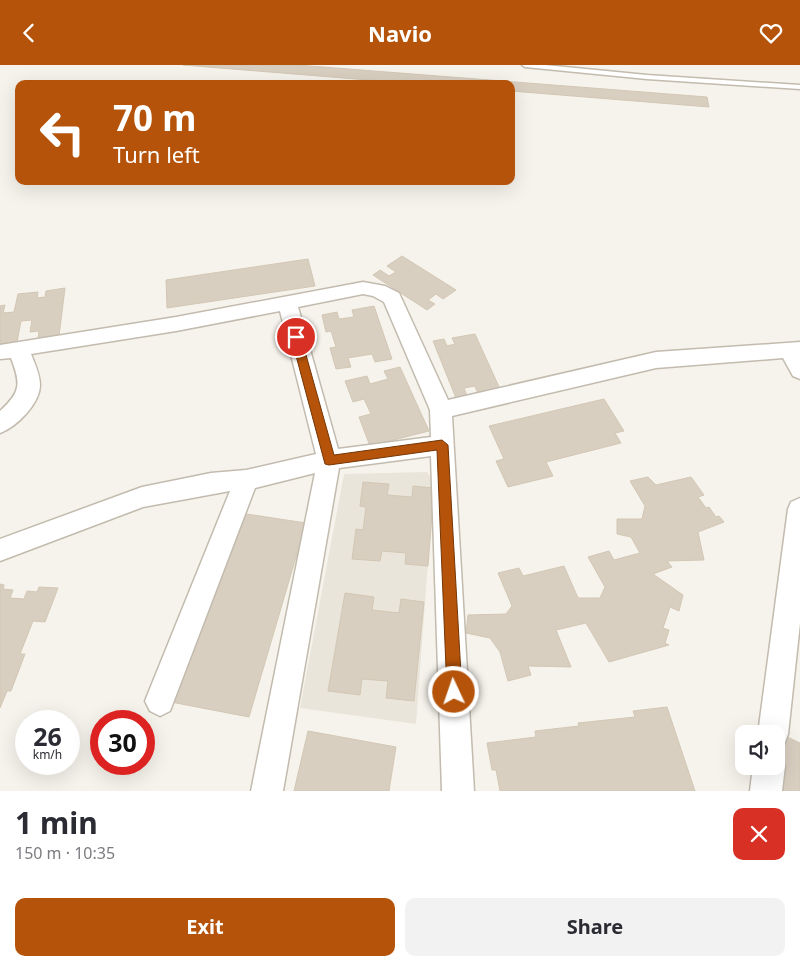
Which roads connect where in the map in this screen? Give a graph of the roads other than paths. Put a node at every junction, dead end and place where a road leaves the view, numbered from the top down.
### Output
1 (525, 65) edge
2 (540, 65) edge
3 (800, 87) edge
4 (287, 302) junction
5 (795, 350) edge
6 (9, 351) edge
7 (800, 371) edge
8 (440, 410) junction
9 (0, 424) edge
10 (442, 445) junction
11 (329, 460) junction
12 (246, 480) junction
13 (800, 508) edge
14 (0, 550) edge
15 (160, 701) dead end
16 (774, 725) edge
17 (768, 775) edge
18 (459, 790) edge
19 (267, 791) edge
20 (766, 791) edge

1 - 2 lane
2 - 3 lane
4 - 6 street
4 - 8 street
4 - 11 street
5 - 7 street
5 - 8 street
6 - 9 street
8 - 10 street
10 - 11 street
10 - 18 street
11 - 12 street
11 - 19 street
12 - 14 street
12 - 15 street
13 - 16 street
17 - 20 street

